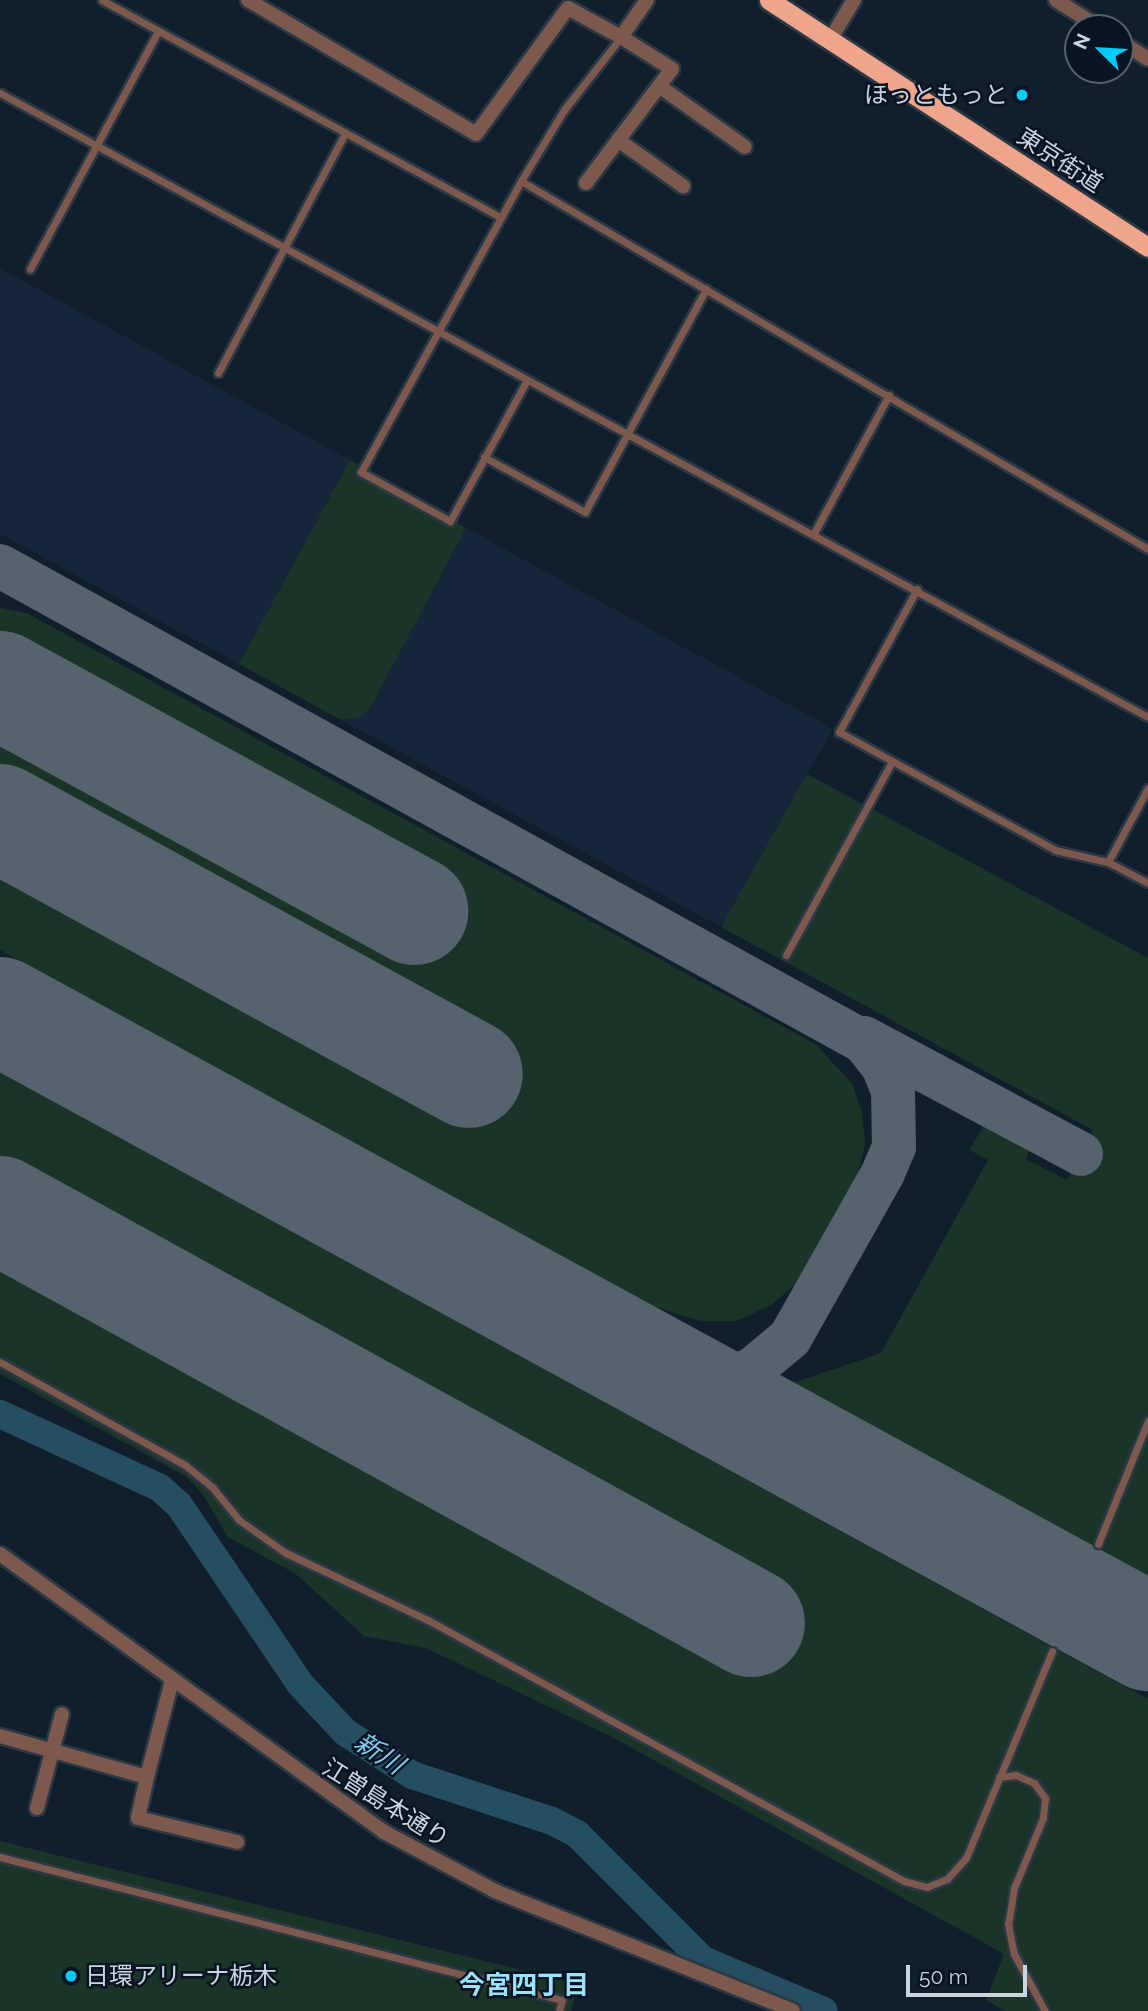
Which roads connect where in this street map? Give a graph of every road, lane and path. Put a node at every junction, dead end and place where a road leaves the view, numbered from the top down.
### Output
1 (102, 0) edge
2 (248, 0) edge
3 (647, 0) edge
4 (769, 0) edge
5 (854, 0) edge
6 (1056, 0) edge
7 (1078, 14) edge
8 (158, 31) junction
9 (621, 37) junction
10 (830, 40) junction
11 (659, 86) junction
12 (0, 93) edge
13 (345, 133) junction
14 (618, 140) junction
15 (96, 145) junction
16 (745, 147) dead end
17 (521, 181) junction
18 (586, 183) dead end
19 (683, 186) dead end
20 (500, 217) junction
21 (285, 247) junction
22 (1148, 247) edge
23 (30, 269) dead end
24 (706, 289) junction
25 (438, 331) junction
26 (218, 373) dead end
27 (527, 380) junction
28 (889, 395) junction
29 (628, 430) junction
30 (484, 457) junction
31 (814, 533) junction
32 (1148, 549) edge
33 (917, 589) junction
34 (1148, 717) edge
35 (892, 761) junction
36 (1148, 788) edge
37 (1108, 862) junction
38 (1148, 883) edge
39 (786, 955) dead end
40 (0, 1362) edge
41 (1148, 1421) edge
42 (1098, 1544) dead end
43 (0, 1554) edge
44 (1052, 1651) dead end
45 (172, 1680) junction
46 (62, 1714) dead end
47 (0, 1736) edge
48 (52, 1750) junction
49 (147, 1777) junction
50 (999, 1777) junction
51 (37, 1808) dead end
52 (237, 1842) dead end
53 (0, 1857) edge
54 (559, 2011) edge
55 (793, 2011) edge
56 (1045, 2011) edge

1 - 8 lane
2 - 9 street
3 - 9 street
4 - 10 highway, 東京街道
5 - 10 street
6 - 7 street
8 - 13 lane
8 - 15 lane
9 - 11 street
9 - 17 lane
10 - 22 highway, 東京街道
11 - 14 street
11 - 16 street
12 - 15 lane
13 - 20 lane
13 - 21 lane
14 - 18 street
14 - 19 street
15 - 21 lane
15 - 23 lane
17 - 20 lane
17 - 24 lane
20 - 25 lane
21 - 25 lane
21 - 26 lane
24 - 28 lane
24 - 29 lane
25 - 27 lane
25 - 30 lane
27 - 29 lane
27 - 30 lane
28 - 31 lane
28 - 32 lane
29 - 30 lane
29 - 31 lane
31 - 33 lane
33 - 34 lane
33 - 35 lane
35 - 37 lane
35 - 39 lane
36 - 37 lane
37 - 38 lane
40 - 50 lane
41 - 42 lane
43 - 45 street, 江曽島本通り
44 - 50 lane
45 - 49 street
45 - 55 street, 江曽島本通り
46 - 48 street
47 - 48 street
48 - 49 street
48 - 51 street
49 - 52 street
50 - 56 lane
53 - 54 lane

